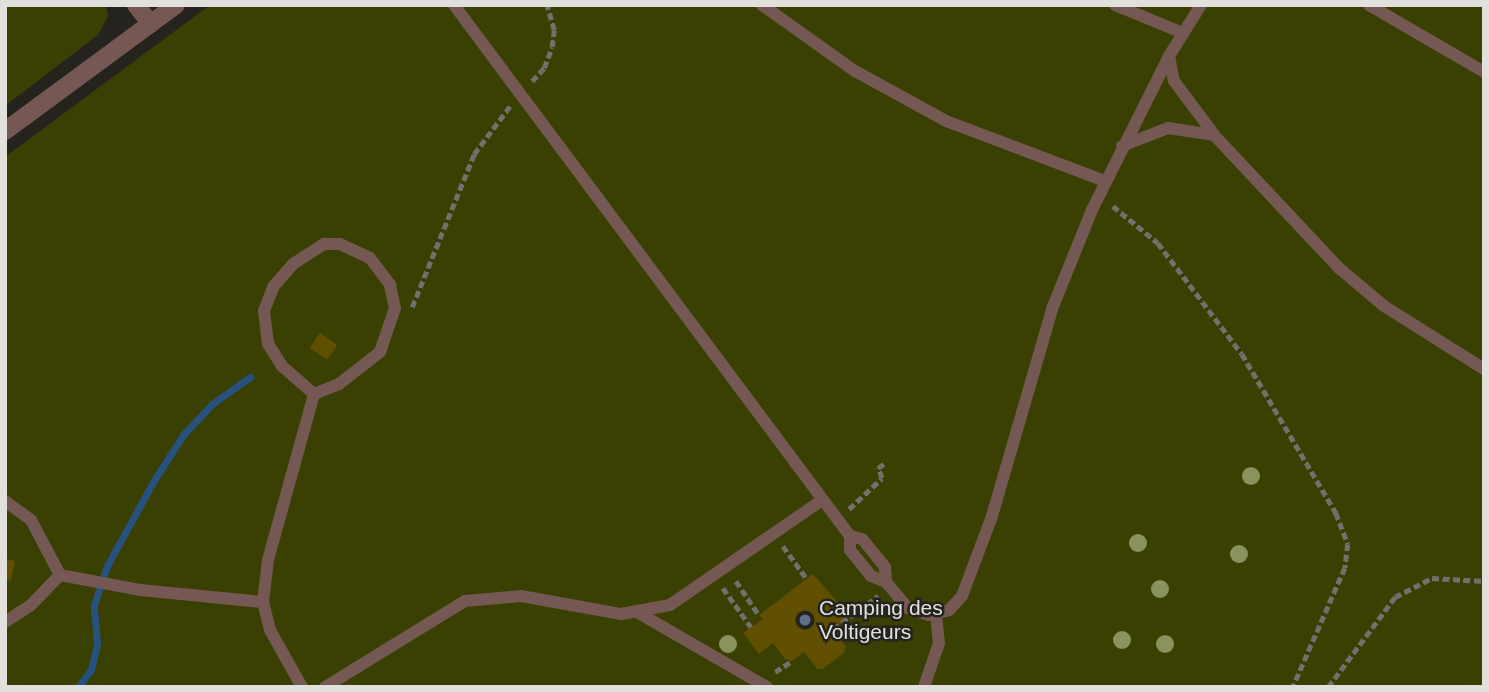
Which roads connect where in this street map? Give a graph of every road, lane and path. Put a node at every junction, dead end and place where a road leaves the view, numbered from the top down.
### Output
1 (136, 5) edge
2 (176, 5) edge
3 (454, 5) edge
4 (547, 5) edge
5 (762, 5) edge
6 (1115, 5) edge
7 (1201, 5) edge
8 (1369, 5) edge
9 (151, 24) junction
10 (1183, 33) junction
11 (1169, 56) junction
12 (1484, 72) edge
13 (520, 94) junction
14 (5, 131) edge
15 (1214, 135) junction
16 (1122, 146) junction
17 (1105, 181) junction
18 (1098, 196) junction
19 (390, 333) junction
20 (1484, 369) edge
21 (314, 394) junction
22 (885, 463) dead end
23 (822, 500) junction
24 (5, 501) edge
25 (836, 518) junction
26 (795, 563) dead end
27 (60, 575) junction
28 (715, 577) junction
29 (807, 579) dead end
30 (1484, 581) edge
31 (748, 598) dead end
32 (875, 598) dead end
33 (263, 602) junction
34 (637, 612) junction
35 (936, 614) junction
36 (760, 615) dead end
37 (5, 622) edge
38 (751, 626) dead end
39 (833, 629) dead end
40 (302, 687) edge
41 (325, 687) edge
42 (767, 687) edge
43 (924, 687) edge
44 (1293, 687) edge
45 (1328, 687) edge

1 - 9 street
2 - 9 street
3 - 13 lane
4 - 13 path
5 - 17 lane
6 - 10 lane
7 - 10 lane
8 - 12 lane
9 - 14 street
10 - 11 lane
11 - 15 lane
11 - 16 lane
13 - 19 path
13 - 23 lane
15 - 16 lane
15 - 20 lane
16 - 17 lane
17 - 18 lane
18 - 35 lane
18 - 44 path
19 - 21 lane
19 - 21 lane
21 - 33 lane
22 - 25 path
23 - 25 lane
23 - 28 lane
24 - 27 lane
25 - 35 lane
26 - 29 path
27 - 33 lane
27 - 37 lane
28 - 34 lane
28 - 38 path
30 - 45 path
31 - 36 path
32 - 39 path
33 - 40 lane
34 - 41 lane
34 - 42 lane
35 - 43 lane

